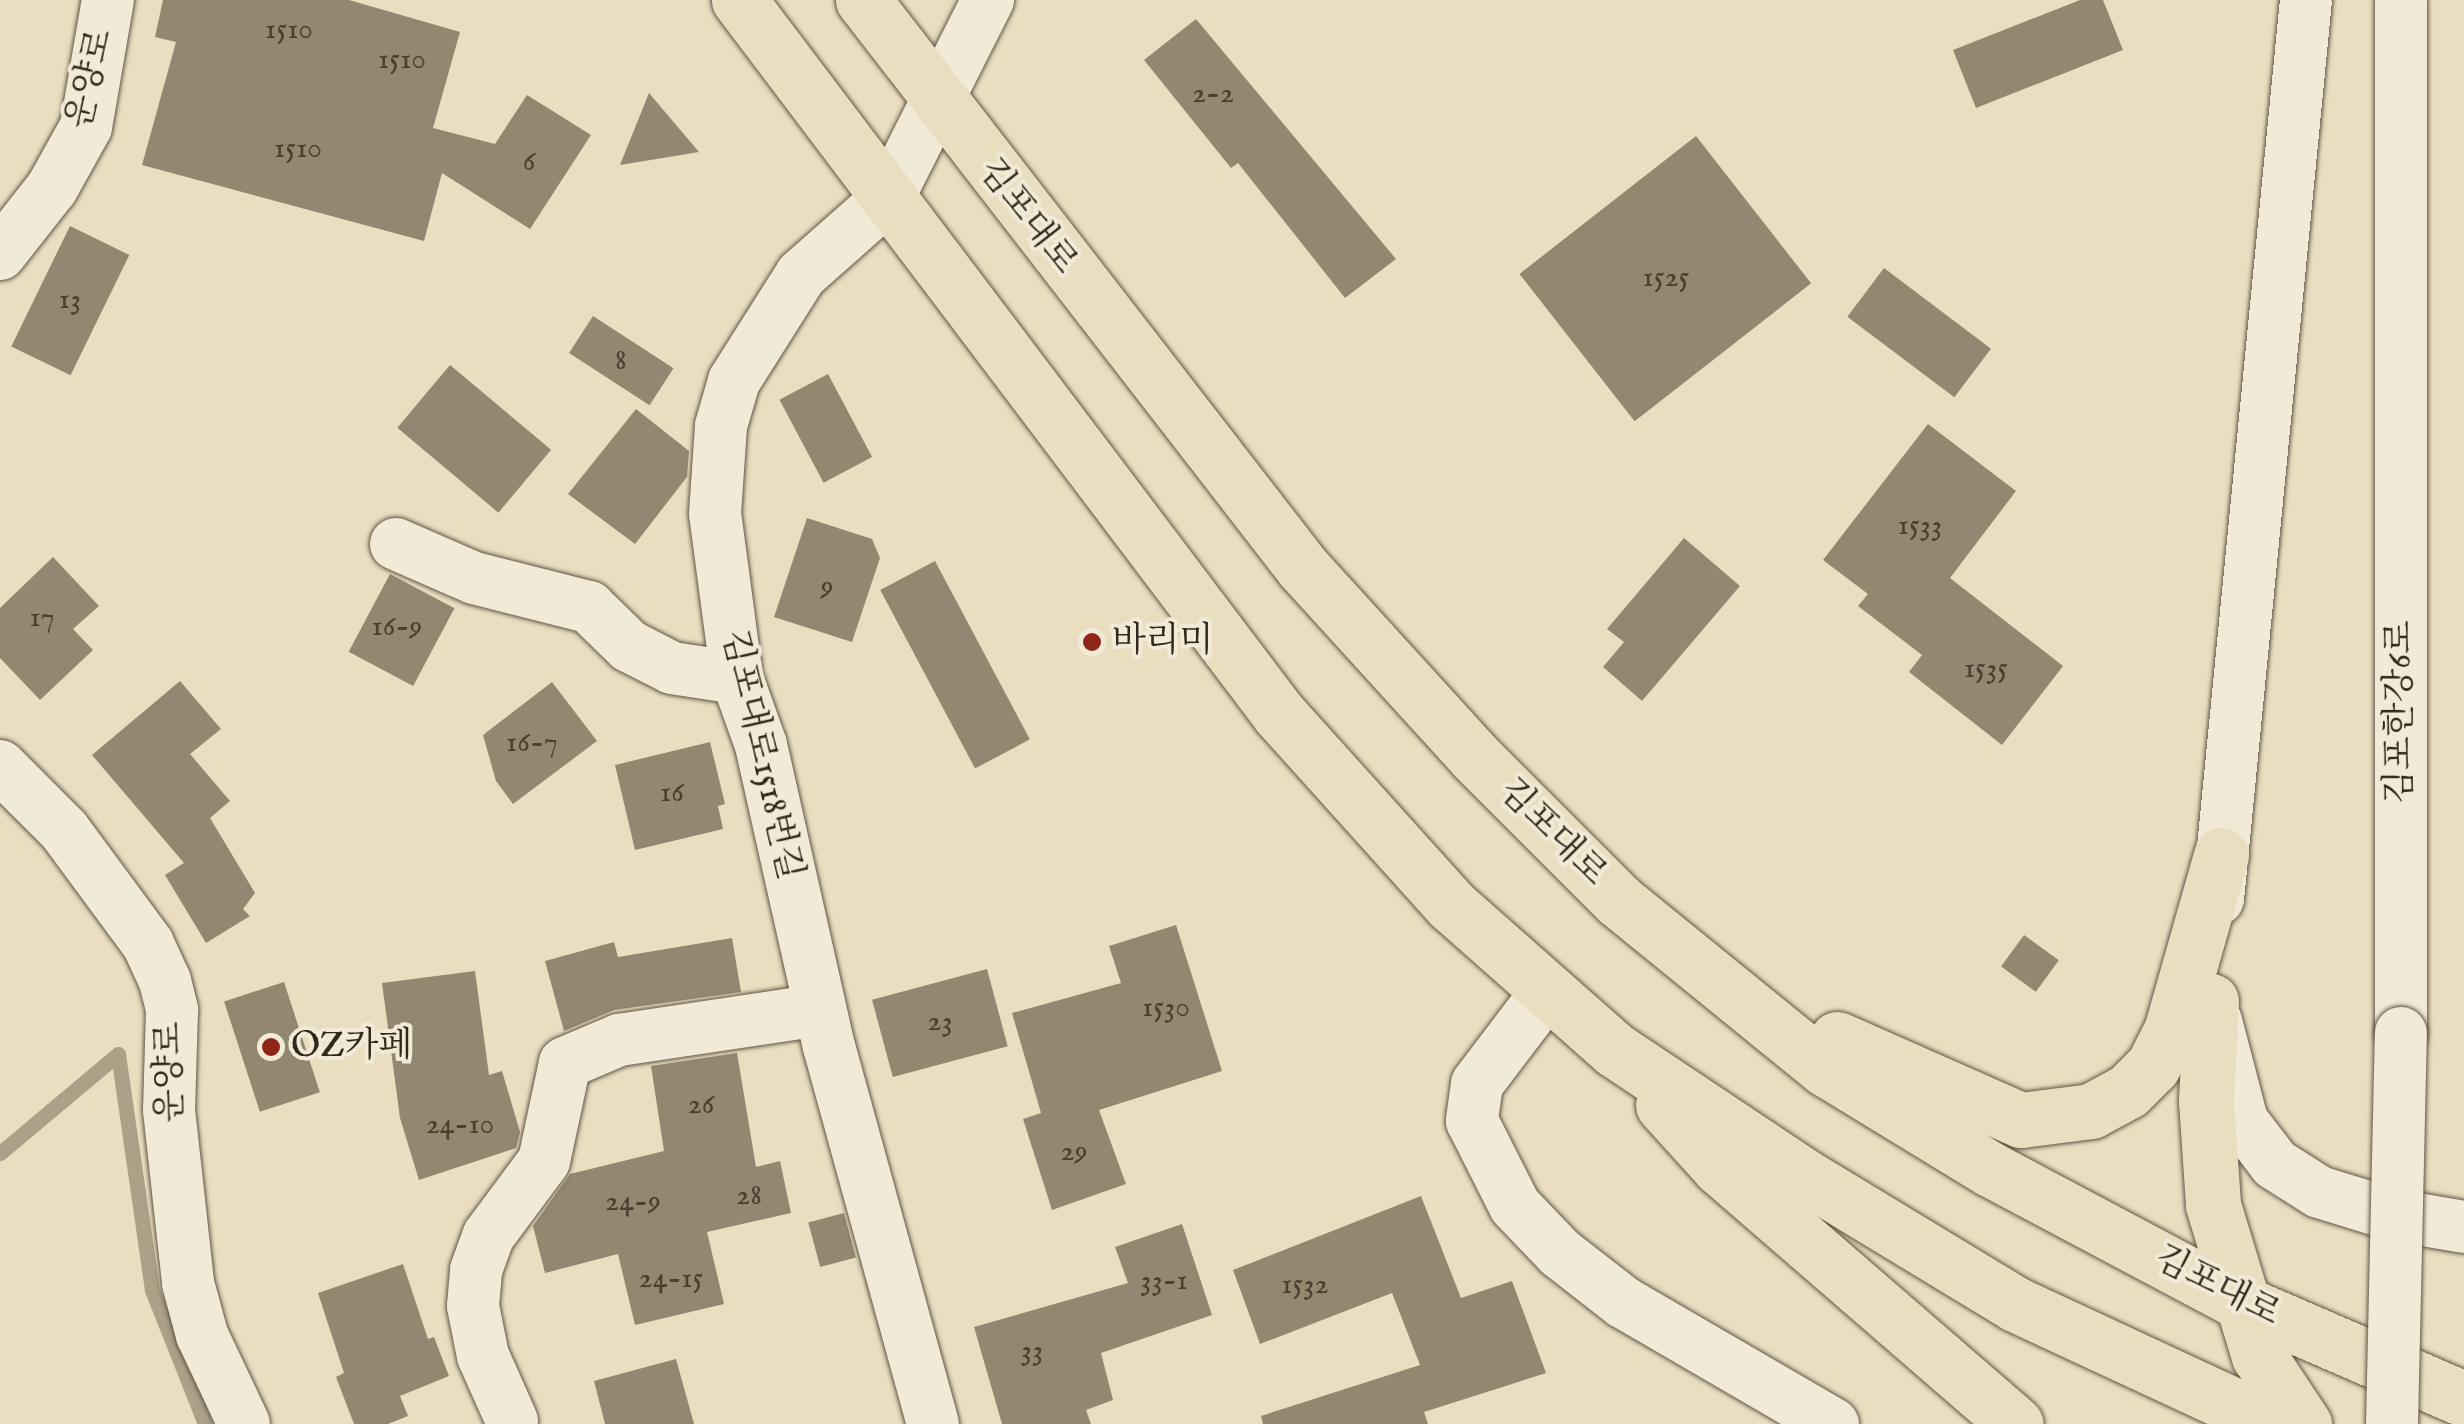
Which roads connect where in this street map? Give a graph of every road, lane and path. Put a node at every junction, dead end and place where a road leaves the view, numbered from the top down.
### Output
1 (108, 0) edge
2 (739, 0) edge
3 (863, 0) edge
4 (988, 0) edge
5 (2306, 0) edge
6 (2401, 0) edge
7 (938, 102) junction
8 (888, 198) junction
9 (0, 254) edge
10 (396, 544) dead end
11 (737, 678) junction
12 (0, 766) edge
13 (2221, 855) junction
14 (1708, 973) junction
15 (1546, 993) junction
16 (2211, 1001) junction
17 (820, 1010) junction
18 (1615, 1050) junction
19 (2464, 1227) edge
20 (2242, 1303) junction
21 (2464, 1399) edge
22 (2464, 1416) edge
23 (512, 1421) dead end
24 (244, 1424) edge
25 (933, 1424) edge
26 (1833, 1424) edge
27 (2015, 1424) edge
28 (2272, 1424) edge
29 (2304, 1424) edge
30 (2392, 1424) edge
31 (2448, 1424) edge

1 - 9 street, 운양로
2 - 8 main road
3 - 7 main road, 김포대로
4 - 7 street
5 - 13 street
6 - 30 street, 김포한강6로, bridge
7 - 8 street
7 - 14 main road, 김포대로
8 - 11 street, 김포대로1518번길
8 - 15 main road
10 - 11 street
11 - 17 street, 김포대로1518번길
12 - 24 street, 운양로
13 - 14 main road
13 - 16 street
14 - 20 main road, 김포대로
15 - 18 main road
15 - 26 street
16 - 19 street
16 - 20 main road
17 - 23 street
17 - 25 street, 김포대로1518번길
18 - 27 main road
18 - 28 main road
20 - 21 main road, 김포대로
20 - 29 main road
22 - 31 main road

